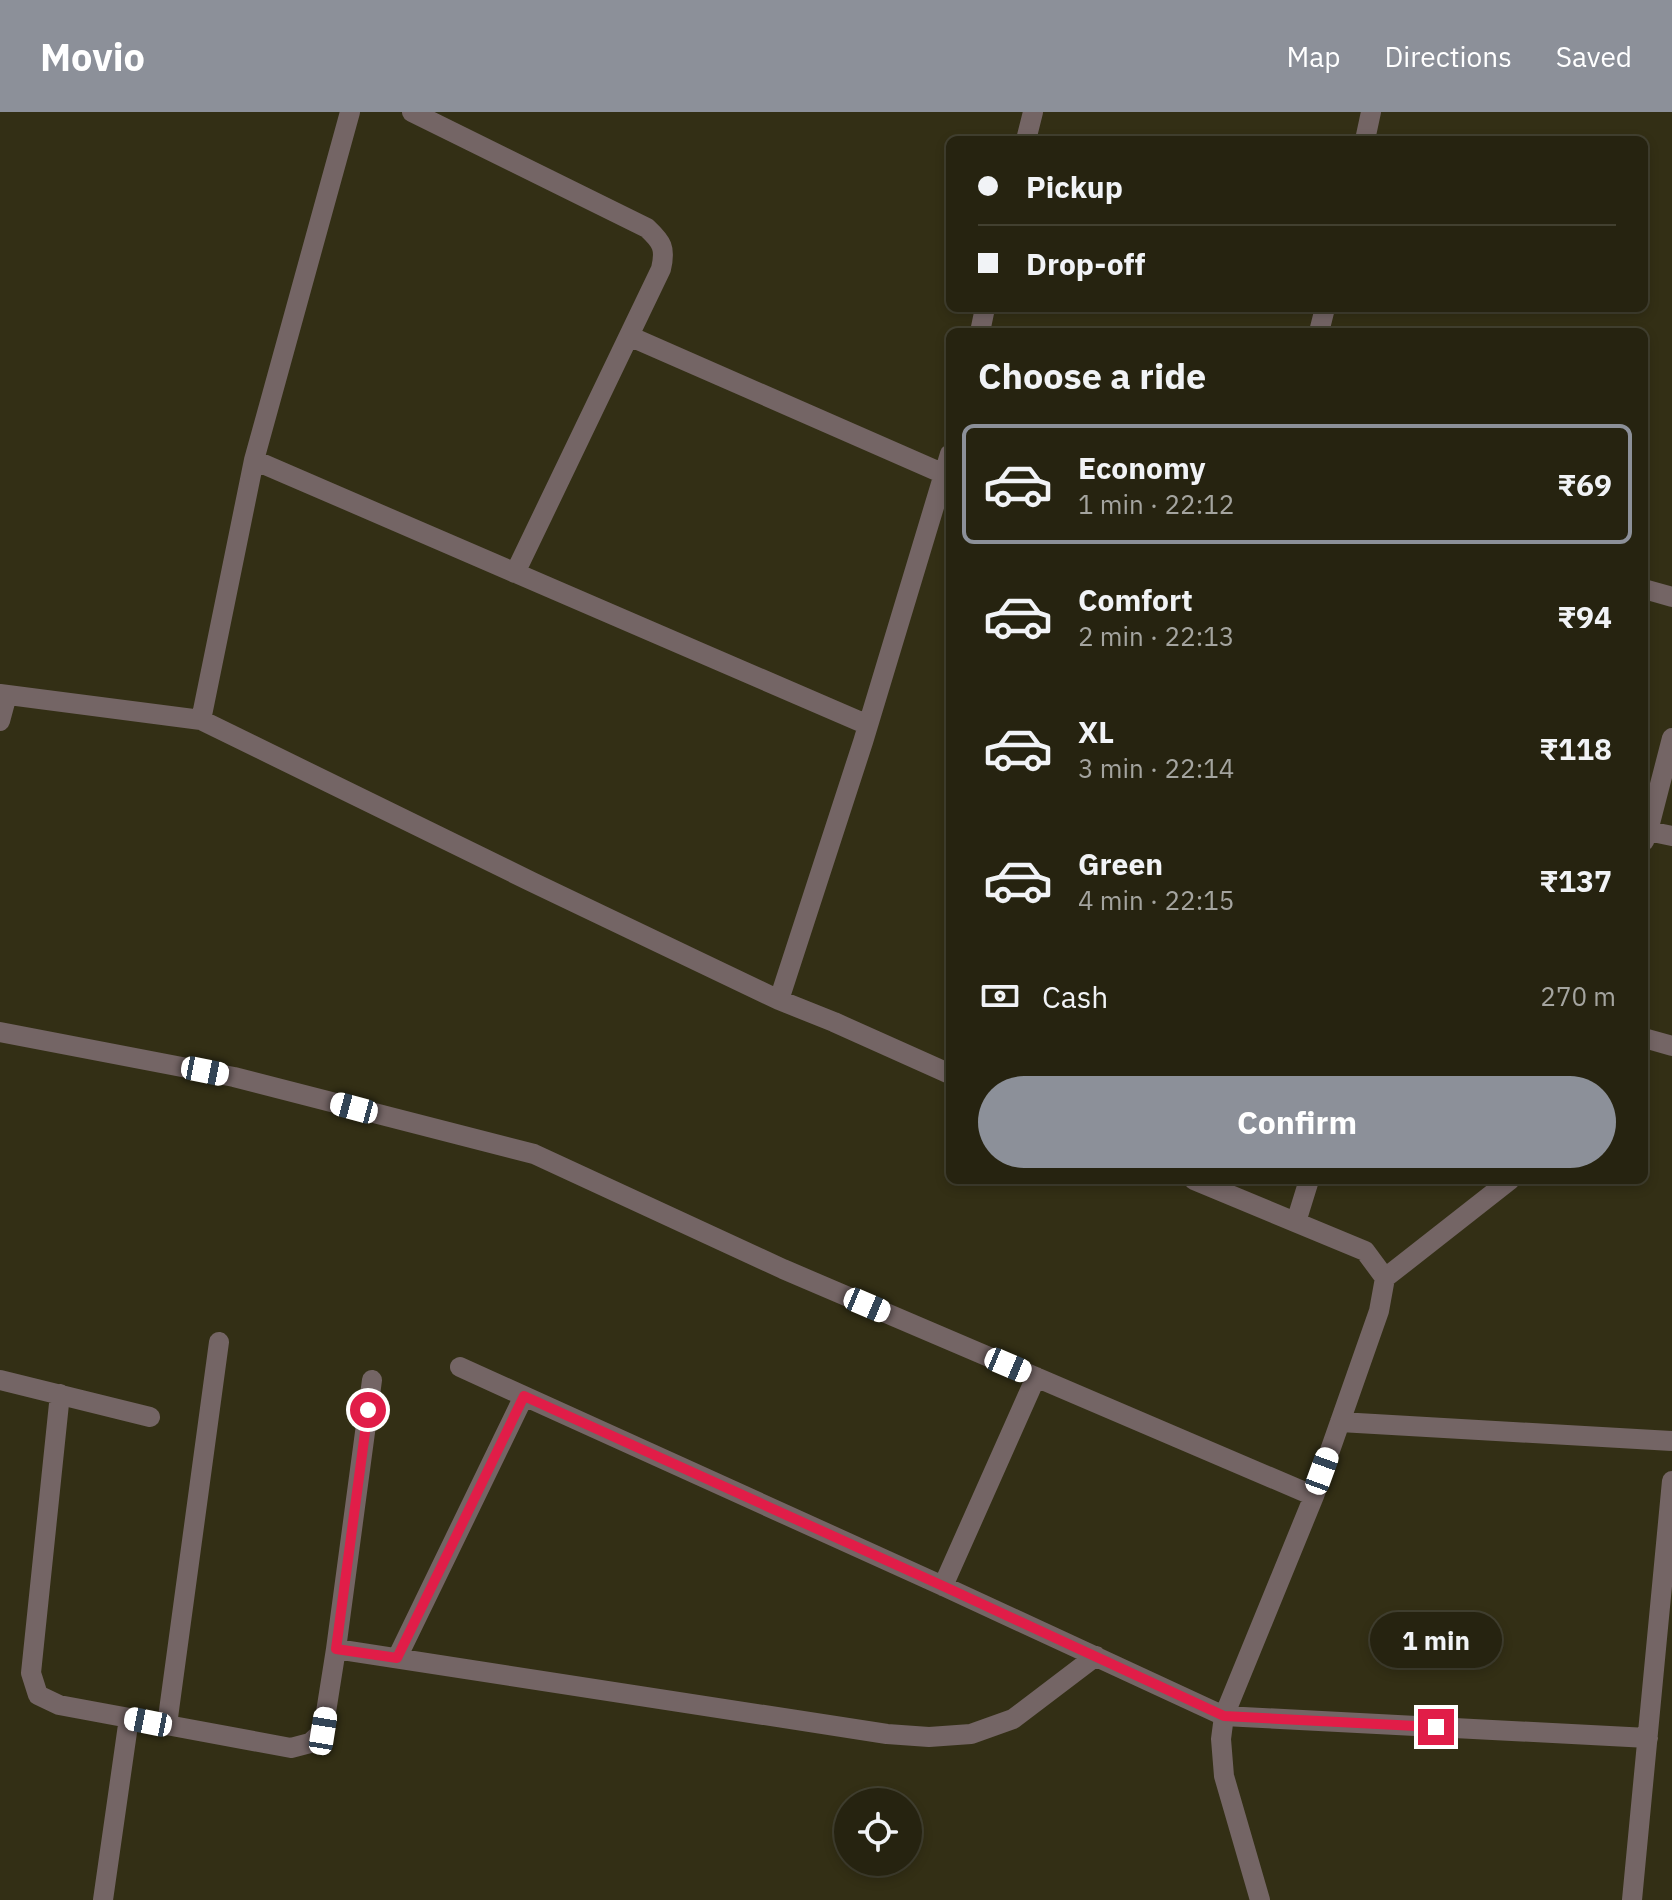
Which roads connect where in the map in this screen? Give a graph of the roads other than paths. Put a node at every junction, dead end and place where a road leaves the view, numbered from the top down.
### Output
1 (350, 112) edge
2 (412, 112) edge
3 (1033, 112) edge
4 (1371, 112) edge
5 (1027, 136) edge
6 (1366, 136) edge
7 (629, 336) junction
8 (254, 460) junction
9 (946, 464) edge
10 (946, 467) edge
11 (515, 573) junction
12 (1648, 590) edge
13 (1672, 597) edge
14 (4, 694) edge
15 (201, 720) junction
16 (0, 721) edge
17 (868, 725) junction
18 (1672, 738) edge
19 (1648, 823) edge
20 (1648, 834) edge
21 (1672, 836) edge
22 (779, 1000) junction
23 (0, 1032) edge
24 (1648, 1039) edge
25 (1672, 1046) edge
26 (946, 1072) edge
27 (1204, 1184) edge
28 (1308, 1184) edge
29 (1505, 1184) edge
30 (1296, 1222) junction
31 (1385, 1278) junction
32 (219, 1342) dead end
33 (460, 1367) dead end
34 (1036, 1377) junction
35 (0, 1380) edge
36 (372, 1380) dead end
37 (60, 1394) junction
38 (524, 1396) junction
39 (150, 1417) dead end
40 (1340, 1422) junction
41 (1672, 1441) edge
42 (1672, 1481) edge
43 (1314, 1496) junction
44 (943, 1586) junction
45 (336, 1649) junction
46 (1096, 1656) junction
47 (397, 1658) junction
48 (1224, 1716) junction
49 (129, 1718) junction
50 (167, 1725) junction
51 (1648, 1738) junction
52 (103, 1900) edge
53 (1260, 1900) edge
54 (1632, 1900) edge

1 - 8 street
2 - 7 street
3 - 5 street
4 - 6 street
7 - 9 street
7 - 11 street
8 - 11 street
8 - 15 street
10 - 17 street
11 - 17 street
12 - 13 street
14 - 15 street
14 - 16 street
15 - 22 street
17 - 22 street
18 - 19 street
20 - 21 street
22 - 26 street
23 - 34 street
24 - 25 street
27 - 30 street
28 - 30 street
29 - 31 street
30 - 31 street
31 - 40 street
32 - 50 street
33 - 38 street
34 - 43 street
34 - 44 street
35 - 37 street
36 - 45 street
37 - 39 street
37 - 49 street
38 - 44 street
38 - 47 street
40 - 41 street
40 - 43 street
42 - 51 street
43 - 48 street
44 - 46 street
45 - 47 street
45 - 50 street
46 - 47 street
46 - 48 street
48 - 51 street
48 - 53 street
49 - 50 street
49 - 52 street
51 - 54 street

